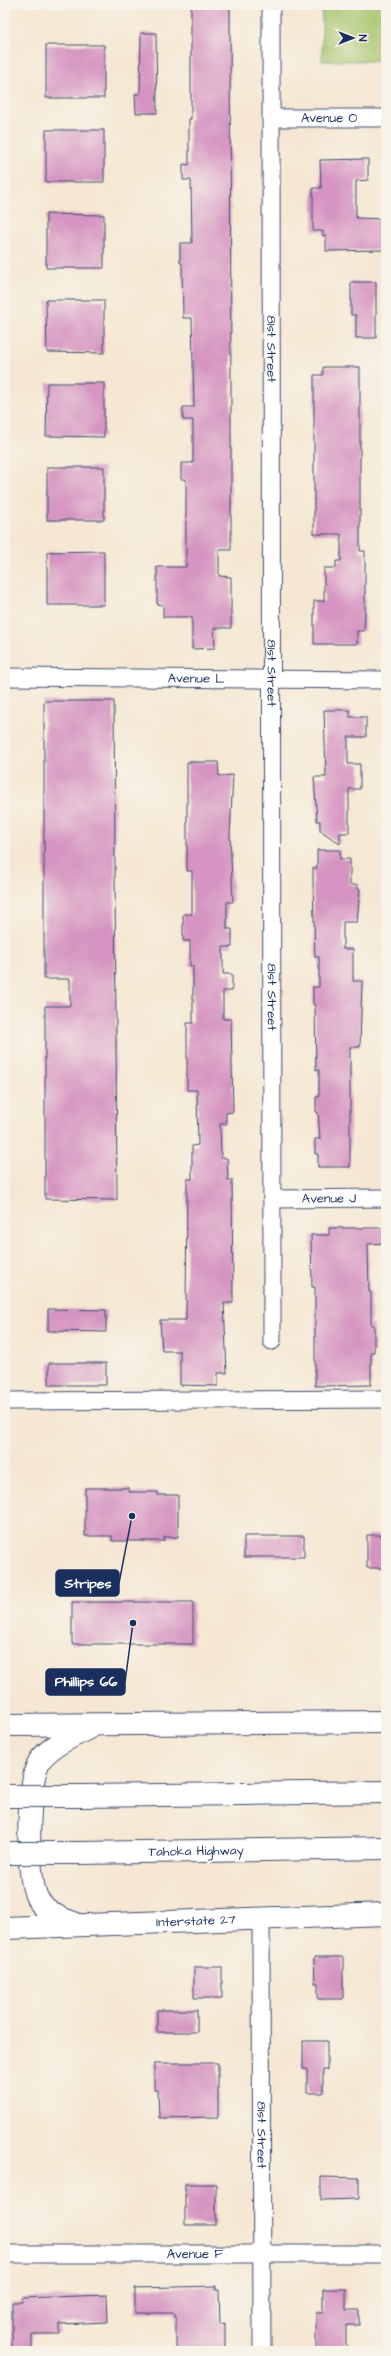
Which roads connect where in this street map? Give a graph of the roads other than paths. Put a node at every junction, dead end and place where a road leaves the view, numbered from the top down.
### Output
1 (271, 5) edge
2 (271, 118) junction
3 (386, 118) edge
4 (5, 677) edge
5 (271, 679) junction
6 (386, 680) edge
7 (386, 1198) edge
8 (272, 1199) junction
9 (272, 1341) dead end
10 (386, 1398) edge
11 (5, 1401) edge
12 (386, 1722) edge
13 (95, 1724) junction
14 (5, 1725) edge
15 (386, 1792) edge
16 (5, 1796) edge
17 (386, 1848) edge
18 (5, 1853) edge
19 (386, 1914) edge
20 (261, 1919) junction
21 (82, 1926) junction
22 (5, 1928) edge
23 (5, 2254) edge
24 (261, 2254) junction
25 (386, 2254) edge
26 (262, 2351) edge

1 - 2 street, 81st Street
2 - 3 street, Avenue O
2 - 5 street, 81st Street
4 - 5 street, Avenue L
5 - 6 street, Avenue L
5 - 8 street, 81st Street
7 - 8 street, Avenue J
8 - 9 street, 81st Street
10 - 11 street
12 - 13 main road
13 - 14 main road
13 - 21 main road
15 - 16 main road, bridge
17 - 18 main road, Tahoka Highway, bridge
19 - 20 main road, Interstate 27
20 - 21 main road, Interstate 27
20 - 24 street, 81st Street
21 - 22 main road, Interstate 27
23 - 24 street, Avenue F
24 - 25 street, Avenue F
24 - 26 street, 81st Street

